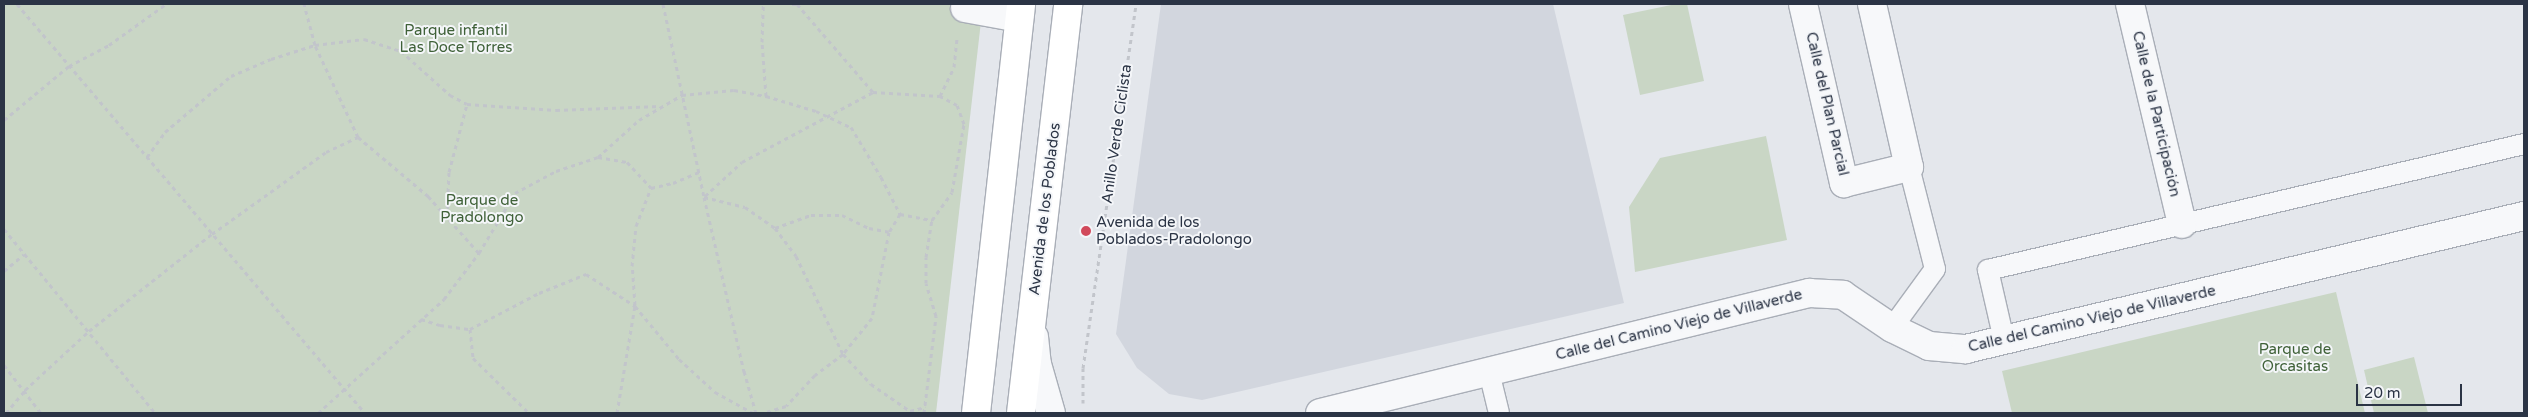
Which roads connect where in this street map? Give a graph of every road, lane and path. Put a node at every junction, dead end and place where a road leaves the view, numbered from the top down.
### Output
1 (16, 4) edge
2 (166, 4) edge
3 (304, 4) edge
4 (663, 4) edge
5 (763, 4) edge
6 (792, 4) edge
7 (1068, 4) edge
8 (1136, 4) edge
9 (1803, 4) edge
10 (1872, 4) edge
11 (2130, 4) edge
12 (965, 8) joint
13 (1020, 11) edge
14 (315, 45) junction
15 (69, 66) junction
16 (873, 92) junction
17 (682, 95) junction
18 (766, 96) junction
19 (940, 96) junction
20 (468, 104) junction
21 (663, 106) junction
22 (830, 117) junction
23 (4, 120) edge
24 (358, 137) junction
25 (2524, 144) edge
26 (148, 157) junction
27 (598, 157) junction
28 (1909, 167) junction
29 (699, 172) junction
30 (651, 188) junction
31 (704, 197) junction
32 (900, 214) junction
33 (446, 216) junction
34 (2524, 216) edge
35 (932, 220) junction
36 (2182, 224) junction
37 (775, 228) junction
38 (4, 229) edge
39 (889, 232) junction
40 (212, 234) junction
41 (479, 253) junction
42 (24, 254) junction
43 (4, 271) edge
44 (635, 306) junction
45 (1032, 315) junction
46 (421, 319) junction
47 (1892, 328) junction
48 (470, 329) junction
49 (89, 331) junction
50 (2004, 340) junction
51 (843, 354) junction
52 (4, 365) edge
53 (1489, 372) junction
54 (25, 390) junction
55 (345, 390) junction
56 (1083, 404) dead end
57 (926, 407) junction
58 (6, 413) edge
59 (41, 413) edge
60 (154, 413) edge
61 (318, 413) edge
62 (365, 413) edge
63 (529, 413) edge
64 (617, 413) edge
65 (755, 413) edge
66 (763, 413) edge
67 (924, 413) edge
68 (976, 413) edge
69 (1021, 413) edge
70 (1051, 413) edge
71 (1320, 413) edge
72 (1499, 413) edge

1 - 15 path
2 - 15 path
3 - 14 path
4 - 17 path
5 - 18 path
6 - 16 path
7 - 45 main road, Avenida de los Poblados
8 - 56 path, Anillo Verde Ciclista
9 - 28 street, Calle del Plan Parcial
10 - 28 street
11 - 36 street, Calle de la Participación
12 - 13 street
12 - 19 path
13 - 68 main road
14 - 20 path
14 - 24 path
14 - 26 path
15 - 23 path
15 - 26 path
16 - 19 path
16 - 22 path
17 - 18 path
17 - 21 path
17 - 29 path
18 - 22 path
19 - 35 path
20 - 21 path
20 - 33 path
21 - 27 path
22 - 31 path
22 - 32 path
24 - 33 path
24 - 40 path
25 - 36 lane
26 - 40 path
27 - 30 path
27 - 41 path
28 - 47 lane
29 - 30 path
29 - 31 path
30 - 44 path
31 - 37 path
31 - 65 path
32 - 35 path
32 - 39 path
33 - 41 path
34 - 50 street, Calle del Camino Viejo de Villaverde
35 - 57 path
36 - 50 lane
37 - 39 path
37 - 51 path
38 - 42 path
39 - 51 path
40 - 49 path
40 - 55 path
41 - 46 path
42 - 43 path
42 - 49 path
44 - 48 path
44 - 64 path
44 - 65 path
45 - 69 main road, Avenida de los Poblados
45 - 70 street
46 - 48 path
46 - 55 path
47 - 50 street, Calle del Camino Viejo de Villaverde
47 - 53 street, Calle del Camino Viejo de Villaverde
48 - 63 path
49 - 54 path
49 - 60 path
51 - 57 path
51 - 66 path
52 - 54 path
53 - 71 street, Calle del Camino Viejo de Villaverde
53 - 72 lane
54 - 58 path
54 - 59 path
55 - 61 path
55 - 62 path
57 - 67 path

